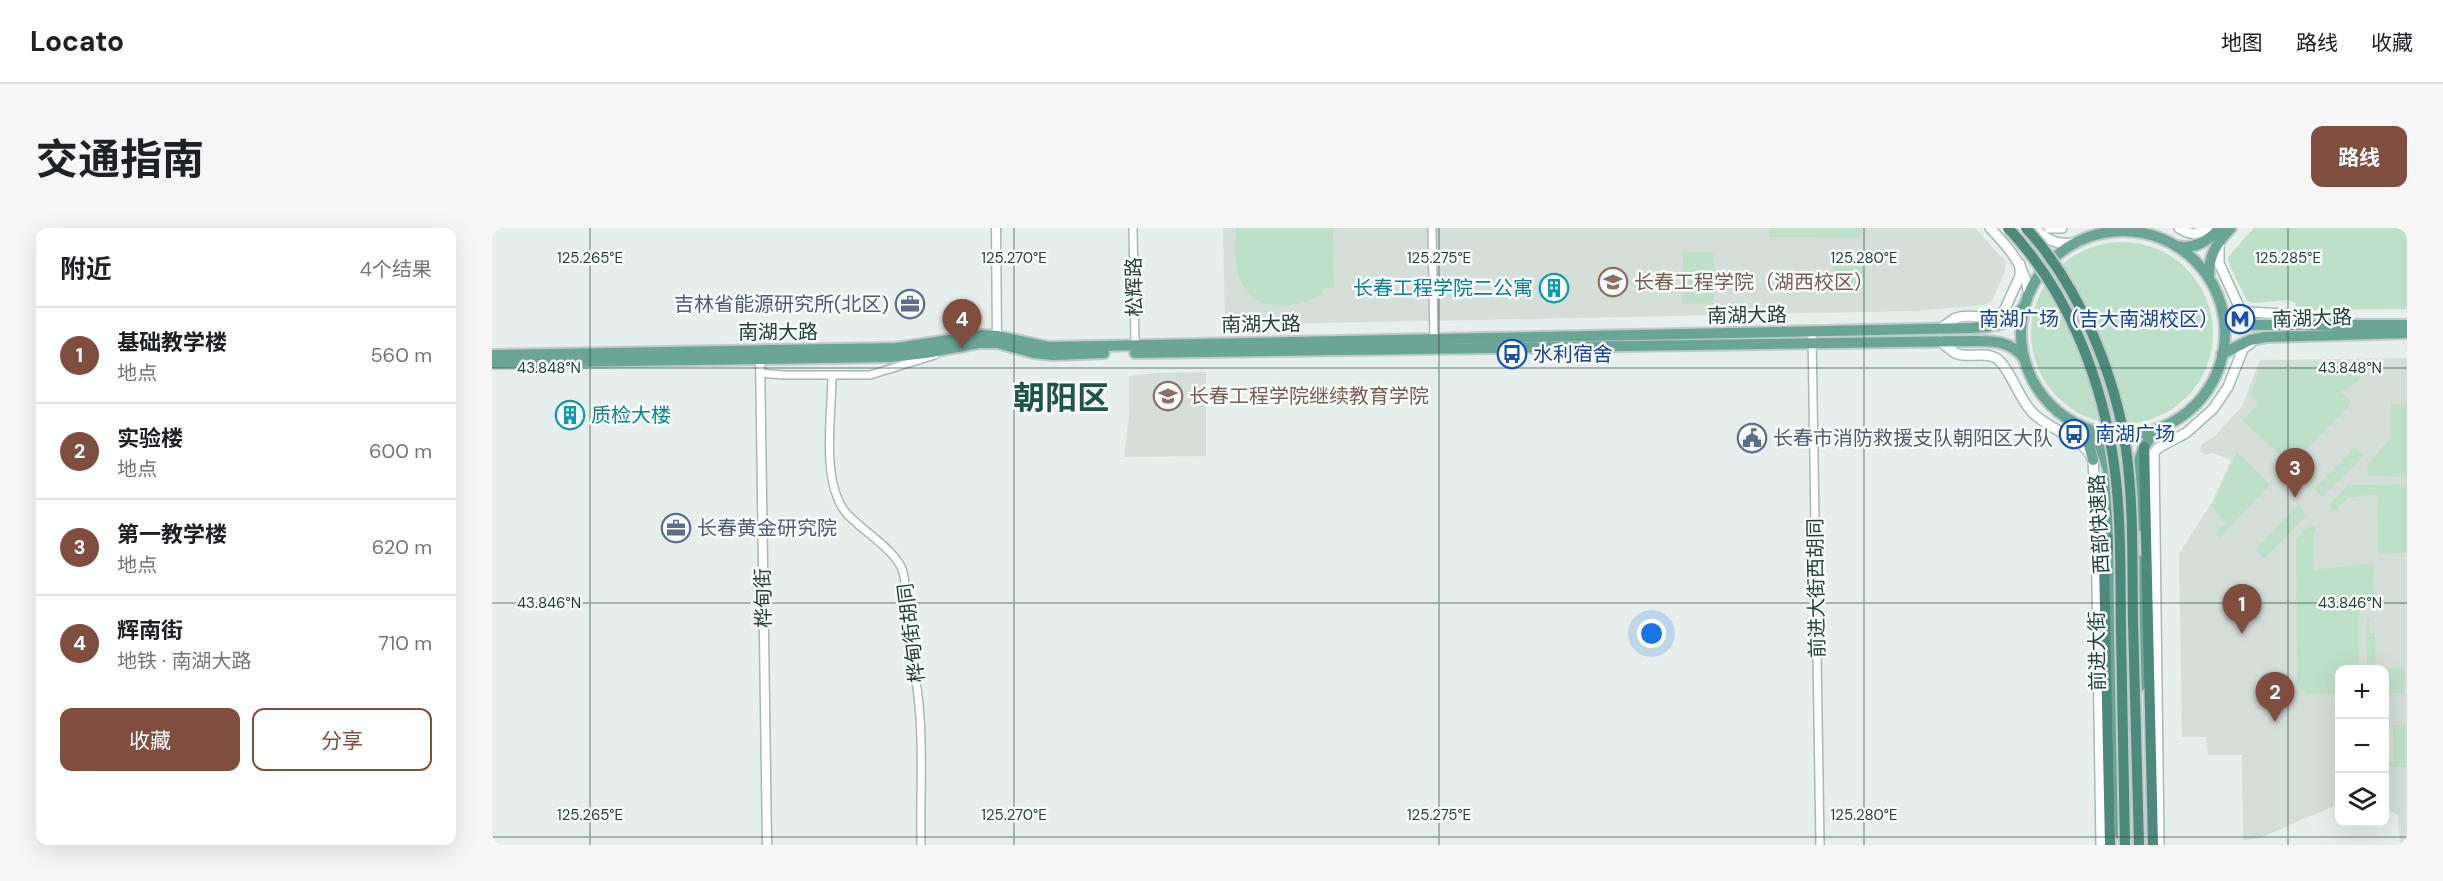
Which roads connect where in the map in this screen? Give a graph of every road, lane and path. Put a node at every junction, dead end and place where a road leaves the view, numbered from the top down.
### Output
1 (996, 228) edge
2 (1133, 228) edge
3 (1432, 228) edge
4 (1990, 228) edge
5 (2008, 228) edge
6 (2026, 228) edge
7 (2035, 228) edge
8 (2049, 228) edge
9 (2062, 228) edge
10 (2179, 228) edge
11 (2206, 228) edge
12 (2231, 228) edge
13 (2221, 233) edge
14 (2079, 242) junction
15 (2176, 246) junction
16 (2020, 264) junction
17 (2209, 279) junction
18 (2027, 300) junction
19 (2223, 314) junction
20 (2407, 325) edge
21 (2301, 326) junction
22 (1940, 329) junction
23 (2407, 333) edge
24 (1812, 337) junction
25 (2259, 338) junction
26 (997, 340) junction
27 (1940, 341) junction
28 (1434, 343) junction
29 (1136, 346) junction
30 (956, 347) junction
31 (2222, 354) junction
32 (492, 355) edge
33 (760, 355) junction
34 (2024, 358) junction
35 (492, 363) edge
36 (760, 373) junction
37 (832, 376) junction
38 (2081, 425) junction
39 (2159, 428) junction
40 (2144, 447) junction
41 (2094, 465) junction
42 (2096, 537) junction
43 (2111, 539) junction
44 (2104, 562) junction
45 (768, 845) edge
46 (921, 845) edge
47 (1820, 845) edge
48 (2102, 845) edge
49 (2110, 845) edge
50 (2120, 845) edge
51 (2125, 845) edge
52 (2141, 845) edge
53 (2153, 845) edge
54 (2159, 845) edge

1 - 26 street
2 - 29 street, 松辉路
3 - 28 street
4 - 16 main road
5 - 51 highway, 西部快速路, bridge
6 - 52 highway, 西部快速路, bridge
7 - 14 main road
8 - 9 main road
10 - 11 main road
12 - 13 main road
13 - 15 main road
13 - 17 main road
13 - 21 main road
14 - 15 main road
14 - 18 main road
15 - 17 main road
16 - 18 main road
16 - 22 main road
17 - 19 main road
18 - 22 main road, 南湖大路
18 - 34 main road
19 - 21 main road, 南湖大路
19 - 31 main road
20 - 21 main road, 南湖大路
22 - 24 main road, 南湖大路
23 - 25 main road, 南湖大路
24 - 27 main road, 南湖大路
24 - 28 main road, 南湖大路
24 - 47 street, 前进大街西胡同
25 - 31 main road, 南湖大路
25 - 54 main road
26 - 28 main road, 南湖大路
26 - 29 main road, 南湖大路
26 - 30 main road, 南湖大路
26 - 33 main road, 南湖大路
27 - 34 main road, 南湖大路
27 - 41 main road
28 - 29 main road, 南湖大路
30 - 33 main road, 南湖大路
30 - 37 street
31 - 39 main road
32 - 33 main road, 南湖大路
33 - 35 main road, 南湖大路
33 - 36 street, 桦甸街
34 - 38 main road
36 - 37 street
36 - 45 street, 桦甸街
37 - 46 street, 桦甸街胡同
38 - 39 main road
38 - 41 main road
38 - 43 main road, 前进大街
39 - 40 main road
40 - 52 main road
40 - 53 highway
41 - 42 main road, 前进大街
42 - 44 highway
42 - 48 main road, 前进大街
43 - 44 highway
43 - 50 main road, 前进大街
44 - 49 highway

